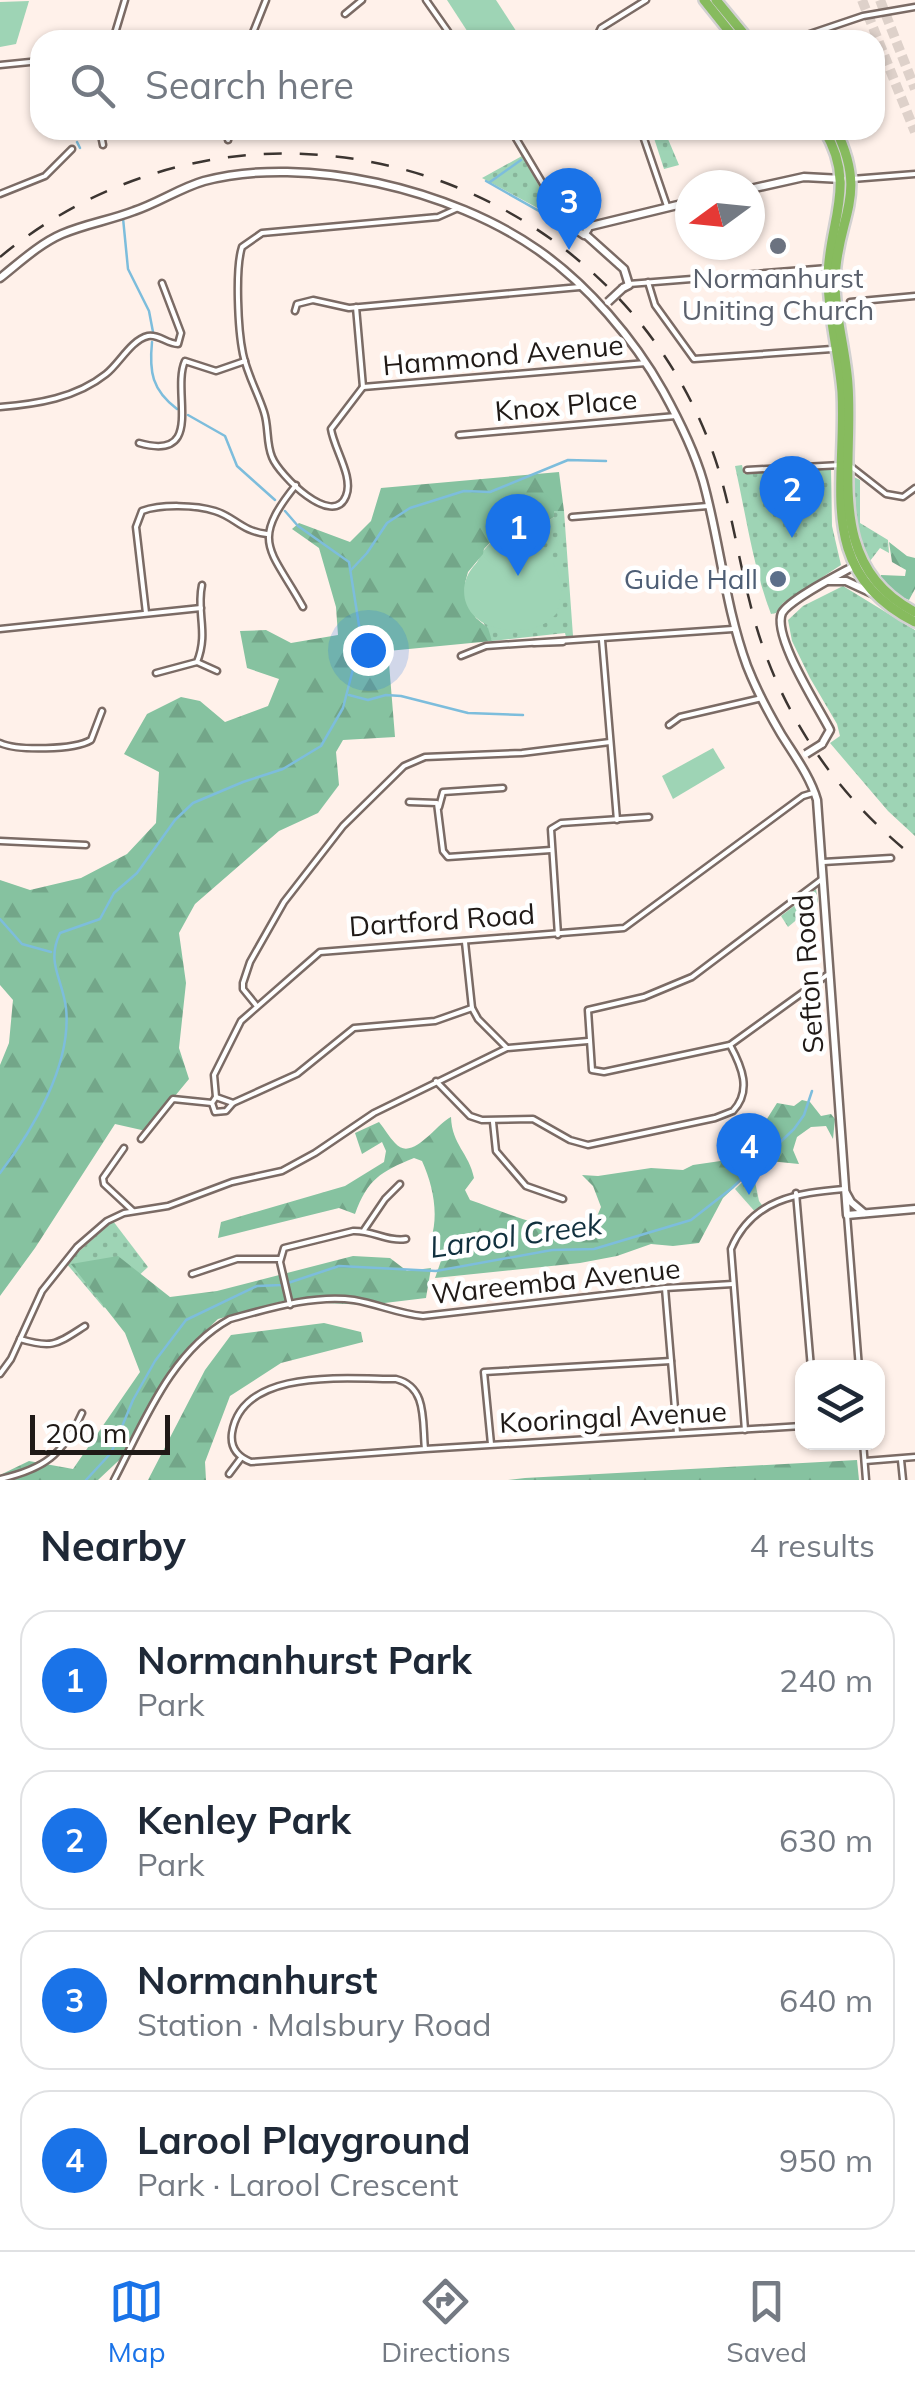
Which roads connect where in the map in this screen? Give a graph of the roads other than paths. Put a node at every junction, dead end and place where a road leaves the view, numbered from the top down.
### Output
1 (125, 0) edge
2 (266, 0) edge
3 (362, 0) edge
4 (426, 0) edge
5 (646, 0) edge
6 (704, 0) edge
7 (716, 0) edge
8 (915, 7) edge
9 (345, 14) dead end
10 (116, 30) edge
11 (254, 30) edge
12 (447, 30) edge
13 (600, 30) edge
14 (728, 30) edge
15 (741, 30) edge
16 (822, 30) edge
17 (30, 61) edge
18 (0, 65) edge
19 (101, 140) edge
20 (516, 140) edge
21 (645, 140) edge
22 (829, 140) edge
23 (838, 140) edge
24 (102, 144) dead end
25 (76, 156) dead end
26 (915, 174) edge
27 (846, 179) junction
28 (765, 186) edge
29 (0, 194) edge
30 (675, 206) edge
31 (458, 208) junction
32 (668, 208) junction
33 (584, 230) junction
34 (828, 268) junction
35 (0, 278) edge
36 (648, 282) junction
37 (162, 283) dead end
38 (626, 286) junction
39 (580, 287) junction
40 (915, 296) edge
41 (850, 302) dead end
42 (356, 307) junction
43 (601, 309) junction
44 (295, 311) dead end
45 (837, 348) junction
46 (244, 361) junction
47 (646, 363) junction
48 (363, 386) junction
49 (0, 407) edge
50 (676, 416) junction
51 (459, 435) dead end
52 (139, 443) dead end
53 (845, 465) junction
54 (747, 470) dead end
55 (296, 485) junction
56 (915, 488) edge
57 (708, 506) junction
58 (572, 517) dead end
59 (267, 534) junction
60 (858, 564) junction
61 (828, 581) junction
62 (202, 585) dead end
63 (874, 594) junction
64 (303, 607) dead end
65 (200, 608) junction
66 (915, 612) edge
67 (146, 613) junction
68 (915, 622) edge
69 (0, 629) edge
70 (735, 629) junction
71 (602, 639) junction
72 (462, 656) dead end
73 (197, 662) junction
74 (216, 671) dead end
75 (156, 673) dead end
76 (762, 698) junction
77 (102, 711) dead end
78 (669, 726) dead end
79 (0, 742) edge
80 (610, 742) junction
81 (797, 760) junction
82 (503, 788) dead end
83 (815, 792) junction
84 (410, 802) dead end
85 (439, 807) junction
86 (648, 817) dead end
87 (616, 820) junction
88 (0, 841) edge
89 (86, 845) dead end
90 (552, 850) junction
91 (891, 858) dead end
92 (822, 862) junction
93 (824, 878) junction
94 (558, 934) junction
95 (465, 940) junction
96 (831, 972) junction
97 (256, 1006) junction
98 (472, 1008) junction
99 (588, 1041) junction
100 (730, 1046) junction
101 (507, 1048) junction
102 (436, 1081) junction
103 (214, 1100) junction
104 (233, 1104) junction
105 (493, 1121) junction
106 (142, 1139) dead end
107 (124, 1148) dead end
108 (400, 1184) dead end
109 (844, 1189) junction
110 (796, 1194) junction
111 (563, 1200) dead end
112 (915, 1208) edge
113 (133, 1212) junction
114 (866, 1214) junction
115 (846, 1215) junction
116 (364, 1230) junction
117 (406, 1239) dead end
118 (280, 1259) junction
119 (192, 1274) dead end
120 (733, 1284) junction
121 (665, 1288) junction
122 (290, 1305) junction
123 (84, 1326) dead end
124 (20, 1338) junction
125 (810, 1360) edge
126 (858, 1360) edge
127 (671, 1361) junction
128 (0, 1374) edge
129 (82, 1413) dead end
130 (795, 1426) edge
131 (745, 1430) junction
132 (677, 1434) junction
133 (492, 1444) junction
134 (425, 1450) junction
135 (864, 1450) edge
136 (915, 1457) edge
137 (241, 1458) junction
138 (901, 1458) junction
139 (865, 1461) junction
140 (229, 1474) dead end
141 (1, 1480) edge
142 (114, 1480) edge
143 (866, 1480) edge
144 (903, 1480) edge

1 - 10 street
2 - 11 street
3 - 9 street
4 - 12 street
5 - 13 street
6 - 14 highway
7 - 15 highway
8 - 16 street
17 - 18 street
19 - 24 street
20 - 33 street
21 - 32 street
22 - 27 highway
23 - 27 highway
25 - 29 street
26 - 27 street
27 - 28 street
27 - 34 highway
27 - 53 highway
30 - 32 street
31 - 35 street, Sefton Road
31 - 39 street, Sefton Road
31 - 46 street
32 - 33 street
33 - 38 street
34 - 36 street
34 - 45 highway
36 - 38 street
36 - 45 street
37 - 49 street
38 - 43 street, bridge
39 - 42 street
39 - 43 street, Sefton Road
40 - 41 street
42 - 44 street
42 - 48 street
43 - 47 street, Sefton Road
45 - 53 highway
46 - 52 street
46 - 55 street
47 - 48 street, Hammond Avenue
47 - 50 street, Sefton Road
48 - 55 street
50 - 51 street, Knox Place
50 - 57 street, Sefton Road
53 - 54 street
53 - 56 street
53 - 60 highway
55 - 59 street
57 - 58 street
57 - 70 street, Sefton Road
59 - 64 street
59 - 67 street
60 - 61 street
60 - 63 highway
60 - 66 highway
61 - 63 street
61 - 81 street, bridge
62 - 65 street
63 - 68 highway
65 - 67 street
65 - 73 street
67 - 69 street
70 - 71 street
70 - 76 street, Sefton Road
71 - 72 street
71 - 80 street
73 - 74 street
73 - 75 street
76 - 78 street
76 - 81 street, Sefton Road
77 - 79 street
80 - 87 street
80 - 97 street
81 - 83 street, Sefton Road
82 - 85 street
83 - 92 street, Sefton Road
83 - 94 street, Dartford Road
84 - 85 street
85 - 90 street
86 - 87 street
87 - 90 street
88 - 89 street
90 - 94 street
91 - 92 street
92 - 93 street, Sefton Road
93 - 96 street, Sefton Road
93 - 99 street
94 - 95 street, Dartford Road
95 - 97 street, Dartford Road
95 - 98 street
96 - 100 street
96 - 109 street, Sefton Road
97 - 103 street, Dartford Road
98 - 101 street
98 - 104 street
99 - 100 street
99 - 101 street
100 - 105 street
101 - 102 street
102 - 105 street
102 - 113 street
103 - 104 street
103 - 104 street
103 - 106 street
105 - 111 street
107 - 113 street
108 - 116 street
109 - 110 street
109 - 114 street
109 - 115 street, Sefton Road
110 - 120 street
110 - 125 street
112 - 114 street
113 - 124 street
114 - 115 street
115 - 126 street, Sefton Road
116 - 117 street
116 - 118 street
118 - 119 street
118 - 122 street
120 - 121 street, Wareemba Avenue
120 - 131 street
121 - 122 street, Wareemba Avenue
121 - 127 street
122 - 142 street, Wareemba Avenue
123 - 124 street
124 - 128 street
127 - 132 street
127 - 133 street
129 - 141 street
130 - 131 street, Kooringal Avenue
131 - 132 street, Kooringal Avenue
132 - 133 street, Kooringal Avenue
133 - 134 street, Kooringal Avenue
134 - 137 street, Kooringal Avenue
134 - 137 street
135 - 139 street
136 - 138 street
137 - 140 street
138 - 139 street
138 - 144 street
139 - 143 street

